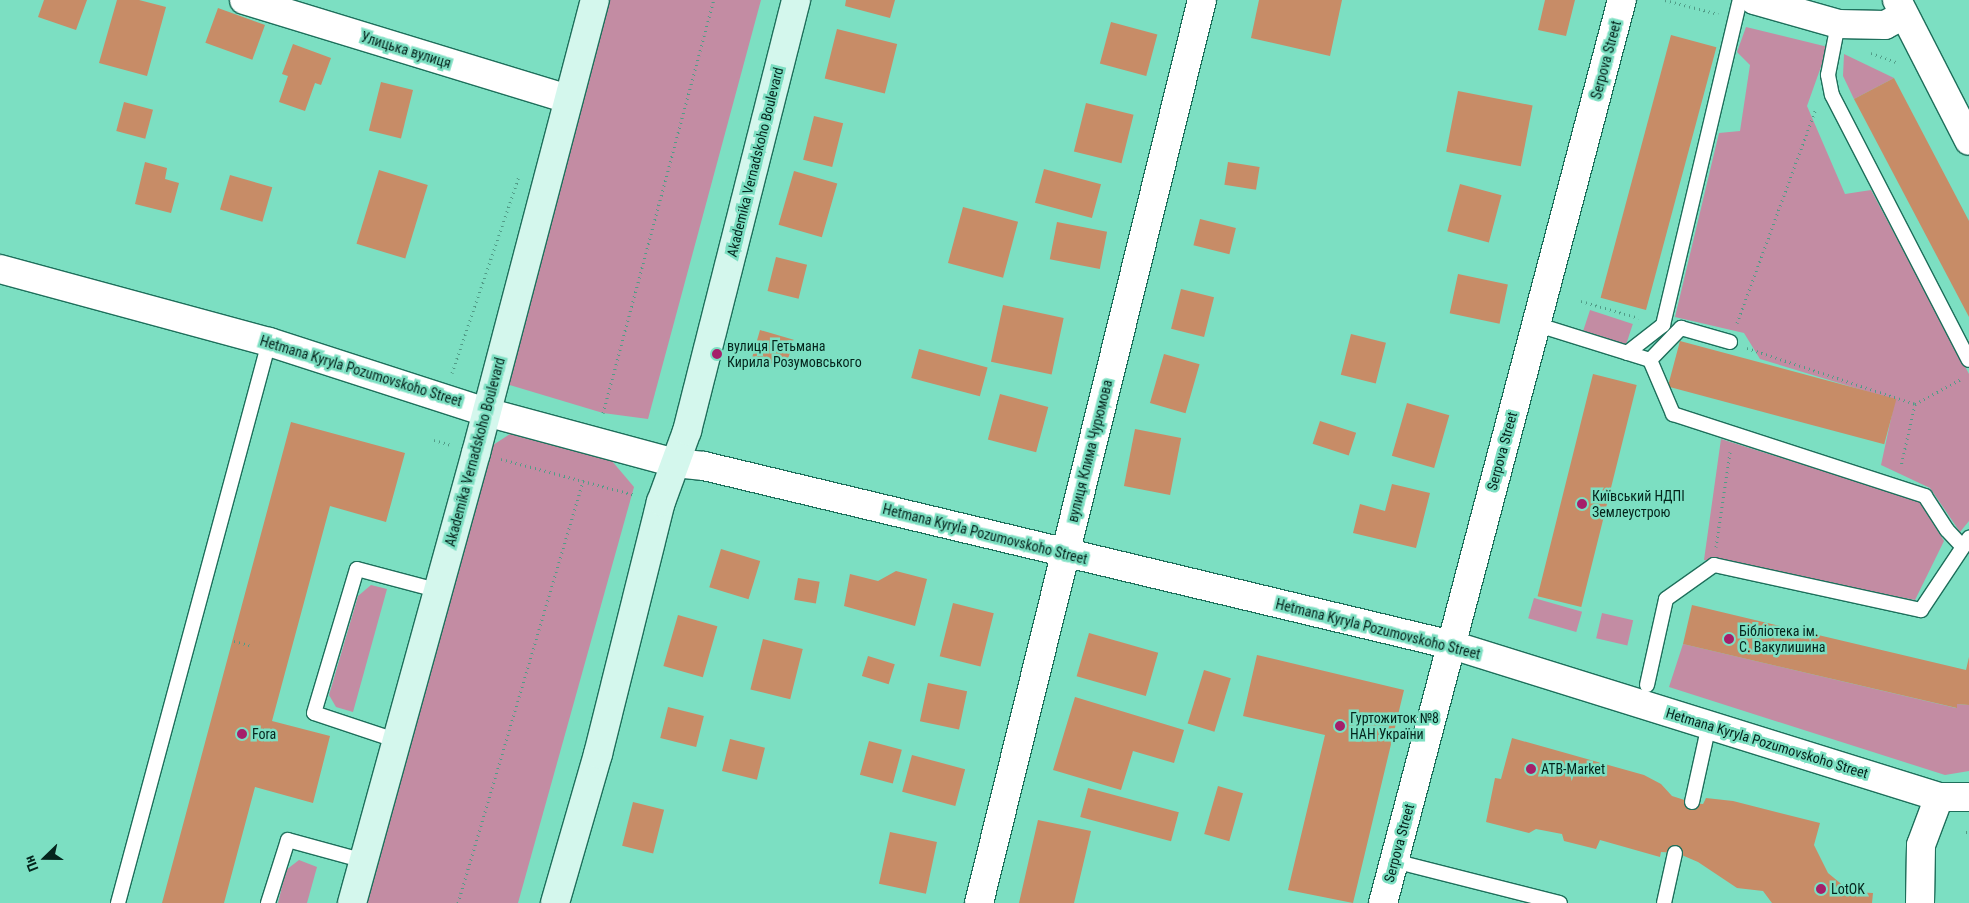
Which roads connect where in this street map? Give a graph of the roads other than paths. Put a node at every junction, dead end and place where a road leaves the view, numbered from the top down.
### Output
1 (244, 0) edge
2 (595, 0) edge
3 (796, 0) edge
4 (1202, 0) edge
5 (1622, 0) edge
6 (1740, 0) edge
7 (1754, 0) edge
8 (1901, 7) edge
9 (1838, 24) junction
10 (568, 99) junction
11 (1969, 141) edge
12 (0, 270) edge
13 (1535, 324) junction
14 (269, 342) junction
15 (1730, 342) road end
16 (1627, 353) junction
17 (1650, 360) junction
18 (1969, 360) edge
19 (486, 412) junction
20 (675, 463) junction
21 (1966, 543) edge
22 (1065, 554) junction
23 (436, 590) junction
24 (1452, 645) junction
25 (1647, 685) dead end
26 (1709, 725) junction
27 (395, 740) junction
28 (1939, 797) junction
29 (1969, 797) edge
30 (1692, 802) dead end
31 (1675, 853) dead end
32 (364, 860) junction
33 (1394, 861) junction
34 (118, 903) edge
35 (268, 903) edge
36 (352, 903) edge
37 (555, 903) edge
38 (979, 903) edge
39 (1383, 903) edge
40 (1560, 903) edge
41 (1664, 903) edge
42 (1920, 903) edge

1 - 10 street, Улицька вулиця
2 - 10 main road, Akademika Vernadskoho Boulevard
3 - 20 main road, Akademika Vernadskoho Boulevard
4 - 22 street, вулиця Клима Чурюмова
5 - 13 street, Serpova Street
6 - 16 lane
7 - 9 street
8 - 9 street
8 - 11 street
9 - 18 lane
10 - 19 main road, Akademika Vernadskoho Boulevard
12 - 14 street, Hetmana Kyryla Pozumovskoho Street
13 - 16 lane
13 - 24 street, Serpova Street
14 - 19 street, Hetmana Kyryla Pozumovskoho Street
14 - 34 lane
15 - 17 lane
16 - 17 lane
17 - 21 lane
19 - 20 street, Hetmana Kyryla Pozumovskoho Street
19 - 23 main road, Akademika Vernadskoho Boulevard
20 - 22 street, Hetmana Kyryla Pozumovskoho Street
20 - 37 main road, Akademika Vernadskoho Boulevard
21 - 25 lane
22 - 24 street, Hetmana Kyryla Pozumovskoho Street
22 - 38 street, вулиця Клима Чурюмова
23 - 27 main road, Akademika Vernadskoho Boulevard
23 - 27 lane
24 - 26 street, Hetmana Kyryla Pozumovskoho Street
24 - 33 street, Serpova Street
26 - 28 street, Hetmana Kyryla Pozumovskoho Street
26 - 30 lane
27 - 32 main road, Akademika Vernadskoho Boulevard
28 - 29 street, Hetmana Kyryla Pozumovskoho Street
28 - 42 street
31 - 41 lane
32 - 35 lane
32 - 36 main road, Akademika Vernadskoho Boulevard
33 - 39 street, Serpova Street
33 - 40 lane

